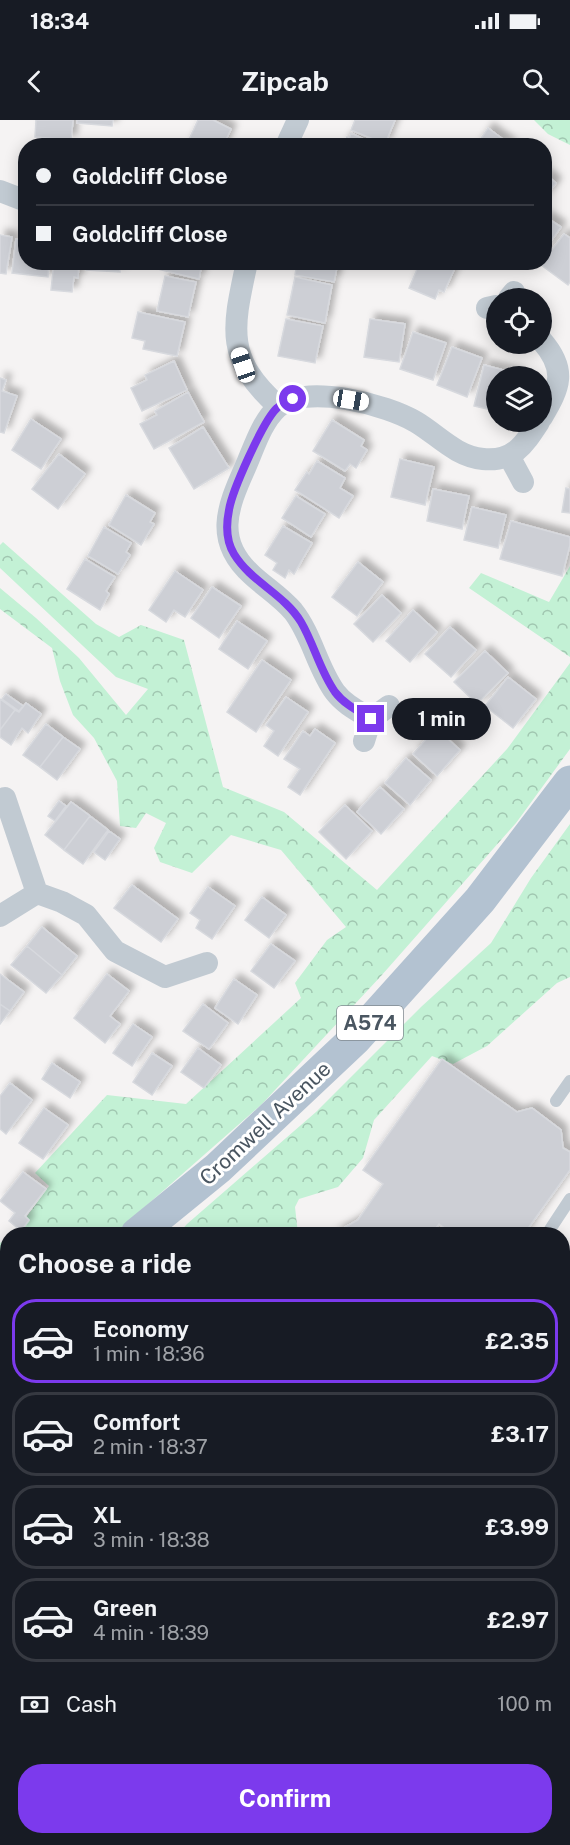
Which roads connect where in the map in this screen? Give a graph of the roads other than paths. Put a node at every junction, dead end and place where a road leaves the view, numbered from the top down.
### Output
1 (298, 120) edge
2 (290, 138) edge
3 (0, 191) edge
4 (18, 198) edge
5 (246, 270) edge
6 (552, 354) edge
7 (564, 375) edge
8 (552, 398) edge
9 (278, 406) junction
10 (532, 432) edge
11 (510, 456) junction
12 (523, 482) dead end
13 (390, 706) dead end
14 (371, 719) junction
15 (364, 741) dead end
16 (570, 782) edge
17 (5, 798) dead end
18 (37, 893) junction
19 (0, 916) edge
20 (207, 963) dead end
21 (570, 1081) edge
22 (556, 1101) dead end
23 (570, 1198) edge
24 (146, 1227) edge
25 (551, 1227) edge

1 - 2 street
3 - 4 street
5 - 9 street
6 - 7 street
7 - 8 street
9 - 11 street
9 - 14 street
10 - 11 street
11 - 12 street
13 - 14 street
14 - 15 street
16 - 24 main road, Cromwell Avenue / A574
17 - 18 street
18 - 19 street
18 - 20 street
21 - 22 lane
23 - 25 lane

